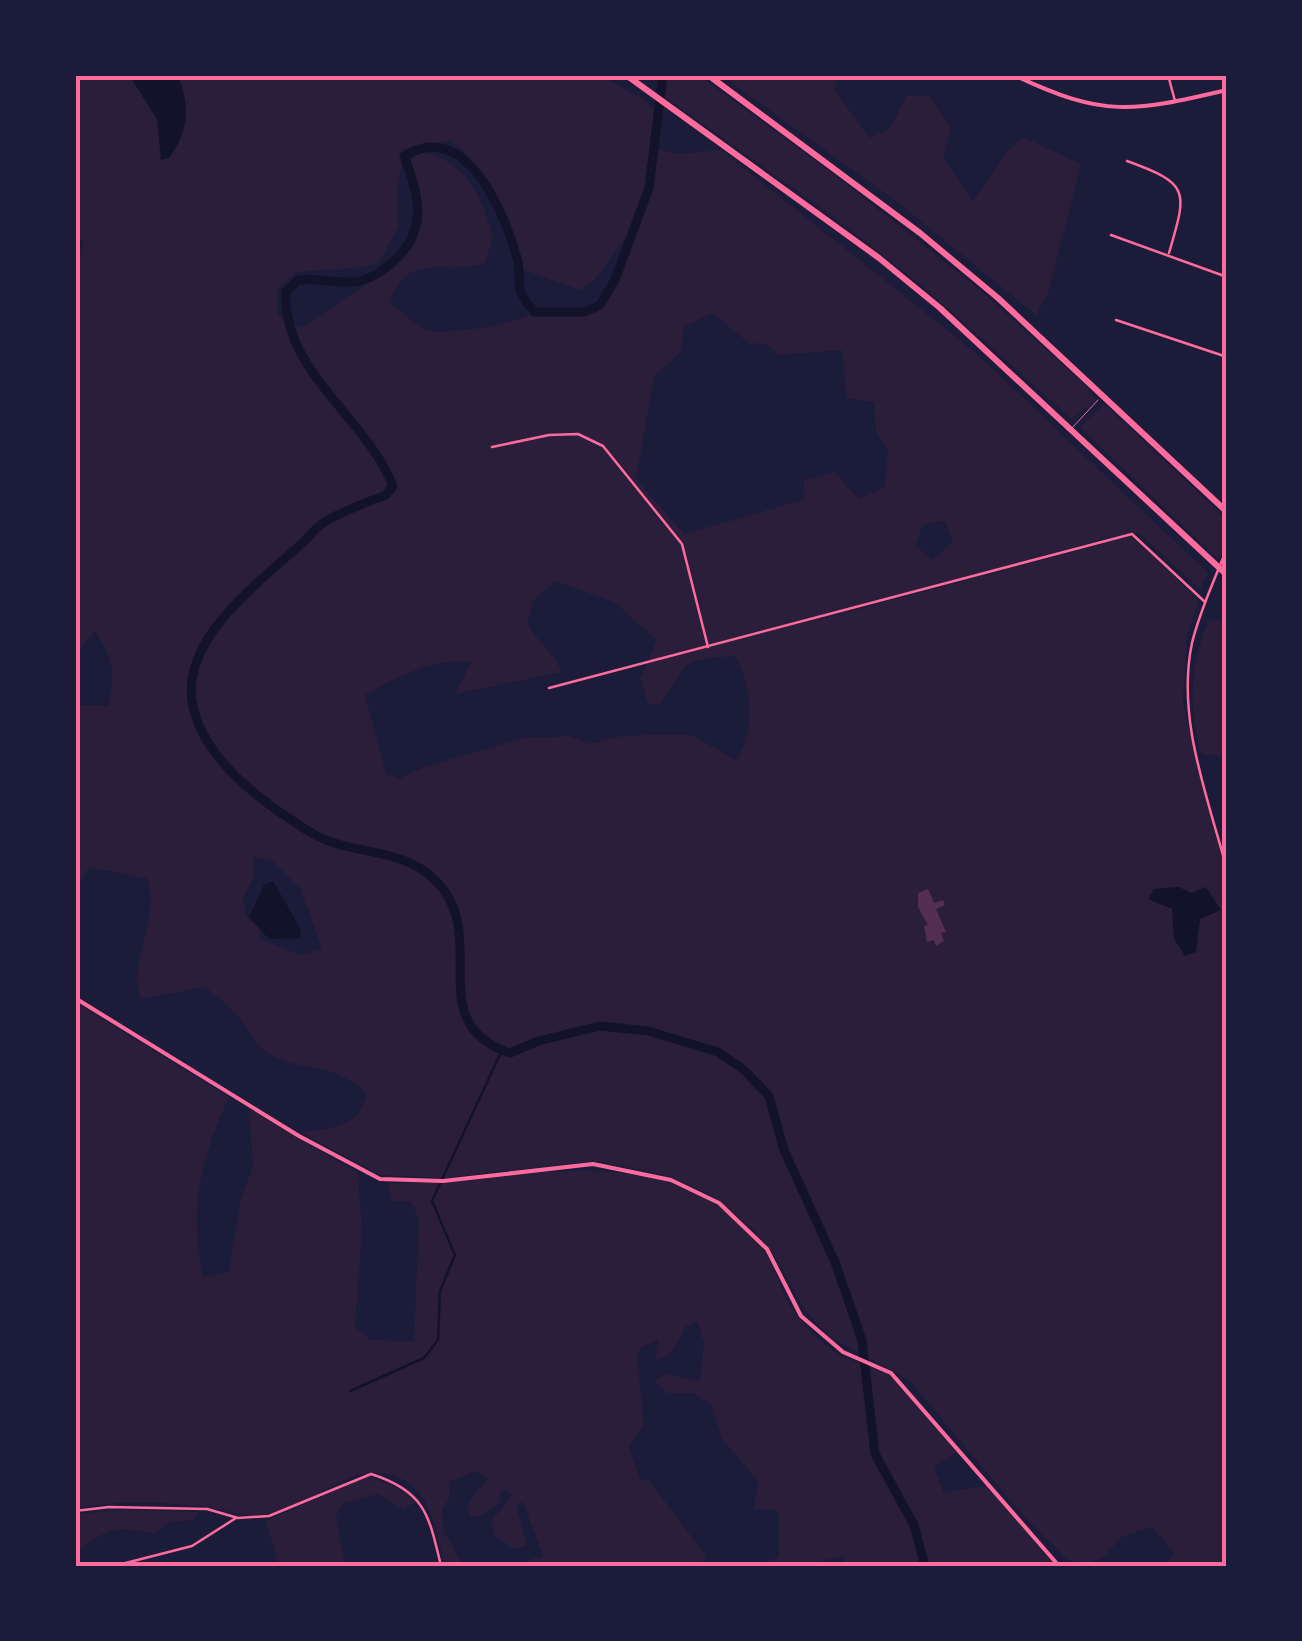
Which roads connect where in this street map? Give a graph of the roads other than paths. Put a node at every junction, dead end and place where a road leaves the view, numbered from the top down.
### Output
1 (626, 75) edge
2 (708, 75) edge
3 (1014, 75) edge
4 (1168, 75) edge
5 (1227, 90) edge
6 (1176, 102) junction
7 (1127, 161) dead end
8 (1111, 235) dead end
9 (1168, 253) junction
10 (1227, 277) edge
11 (1116, 320) dead end
12 (1227, 357) edge
13 (1104, 394) junction
14 (1072, 428) junction
15 (492, 447) dead end
16 (1227, 512) edge
17 (1227, 548) edge
18 (1227, 575) edge
19 (1206, 602) junction
20 (708, 649) junction
21 (548, 688) dead end
22 (1227, 870) edge
23 (75, 998) edge
24 (75, 1512) edge
25 (237, 1518) junction
26 (114, 1566) edge
27 (441, 1566) edge
28 (1059, 1566) edge

1 - 14 highway
2 - 13 highway
3 - 6 street
4 - 6 street
5 - 6 street
7 - 9 street
8 - 9 street
9 - 10 street
11 - 12 street
13 - 14 lane
13 - 16 highway
14 - 18 highway
15 - 20 street
17 - 19 street
19 - 20 street
19 - 22 street
20 - 21 street
23 - 28 street
24 - 25 street
25 - 26 street
25 - 27 street

